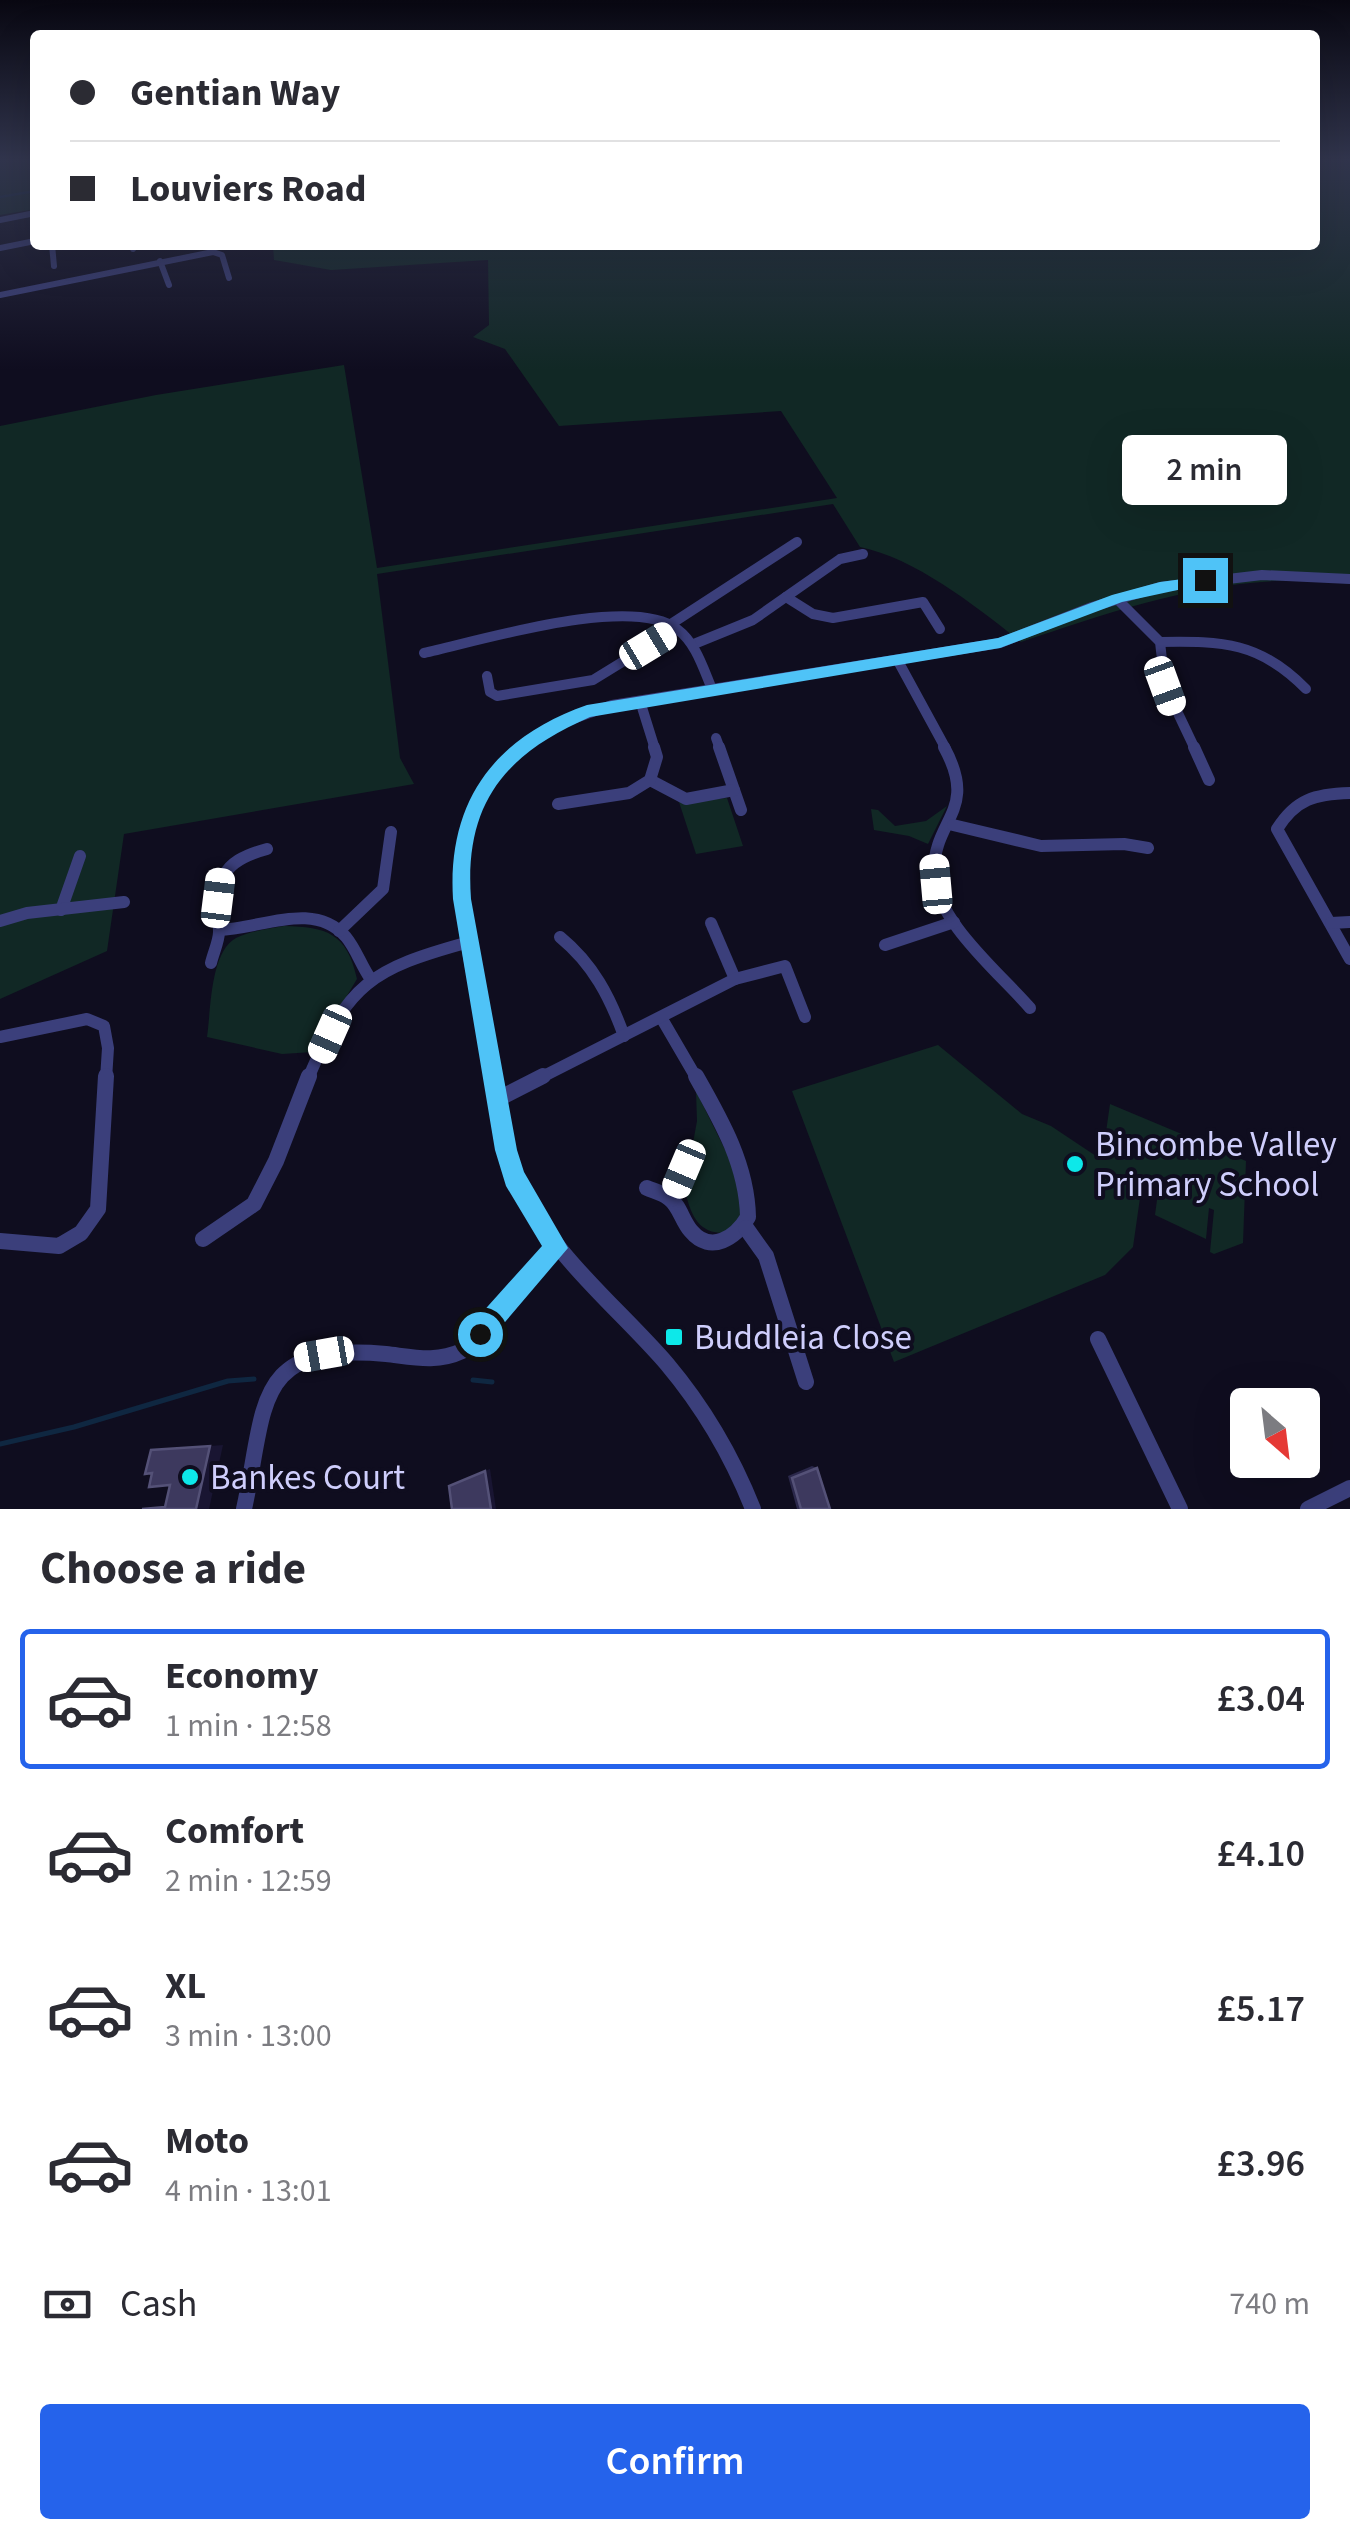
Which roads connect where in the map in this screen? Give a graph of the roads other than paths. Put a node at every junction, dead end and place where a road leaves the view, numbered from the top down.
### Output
1 (30, 242) edge
2 (0, 248) edge
3 (52, 250) edge
4 (160, 261) junction
5 (54, 266) dead end
6 (230, 278) dead end
7 (169, 284) dead end
8 (0, 295) edge
9 (797, 542) dead end
10 (863, 554) dead end
11 (1350, 579) edge
12 (786, 597) junction
13 (1117, 598) junction
14 (674, 627) junction
15 (940, 629) dead end
16 (1160, 642) junction
17 (694, 644) junction
18 (424, 653) dead end
19 (898, 661) junction
20 (487, 676) dead end
21 (712, 689) junction
22 (1306, 689) dead end
23 (640, 701) junction
24 (716, 738) dead end
25 (650, 780) junction
26 (1209, 780) dead end
27 (734, 790) junction
28 (1350, 793) edge
29 (558, 804) dead end
30 (741, 810) dead end
31 (953, 825) junction
32 (391, 832) dead end
33 (1148, 848) dead end
34 (267, 849) dead end
35 (80, 856) dead end
36 (124, 902) dead end
37 (61, 910) junction
38 (0, 921) edge
39 (954, 922) junction
40 (1350, 922) edge
41 (711, 923) dead end
42 (1331, 923) junction
43 (219, 930) junction
44 (339, 931) junction
45 (560, 936) dead end
46 (469, 942) junction
47 (885, 945) dead end
48 (1350, 959) edge
49 (211, 963) dead end
50 (370, 978) junction
51 (734, 979) junction
52 (1030, 1008) dead end
53 (805, 1018) dead end
54 (662, 1019) junction
55 (624, 1036) junction
56 (0, 1038) edge
57 (498, 1099) junction
58 (684, 1169) dead end
59 (648, 1188) dead end
60 (671, 1199) junction
61 (746, 1228) junction
62 (203, 1239) dead end
63 (0, 1241) edge
64 (556, 1248) junction
65 (1098, 1339) dead end
66 (806, 1382) dead end
67 (1350, 1488) edge
68 (244, 1509) edge
69 (753, 1509) edge
70 (1180, 1509) edge
71 (1308, 1509) edge

1 - 2 street
3 - 5 street
4 - 6 street
4 - 7 street
4 - 8 street
9 - 14 street
10 - 12 street
11 - 13 street
12 - 15 street
12 - 17 street
13 - 16 street
13 - 19 street
14 - 17 street
14 - 18 street
14 - 20 street
16 - 22 street
16 - 26 street
17 - 21 street
19 - 21 street
19 - 31 street
21 - 23 street
23 - 25 street
23 - 46 street
24 - 27 street
25 - 27 street
25 - 29 street
27 - 30 street
28 - 42 street
31 - 33 street
31 - 39 street
32 - 44 street
34 - 43 street
35 - 37 street
36 - 37 street
37 - 38 street
39 - 47 street
39 - 52 street
40 - 42 street
41 - 51 street
42 - 48 street
43 - 44 street
43 - 49 street
44 - 50 street
45 - 55 street
46 - 50 street
46 - 57 street
50 - 62 street
51 - 53 street
51 - 54 street
54 - 55 street
54 - 61 street
55 - 57 street
56 - 63 street
57 - 64 street
58 - 60 street
59 - 60 street
60 - 61 street
61 - 66 street
64 - 68 street
64 - 69 street
65 - 70 street
67 - 71 street

